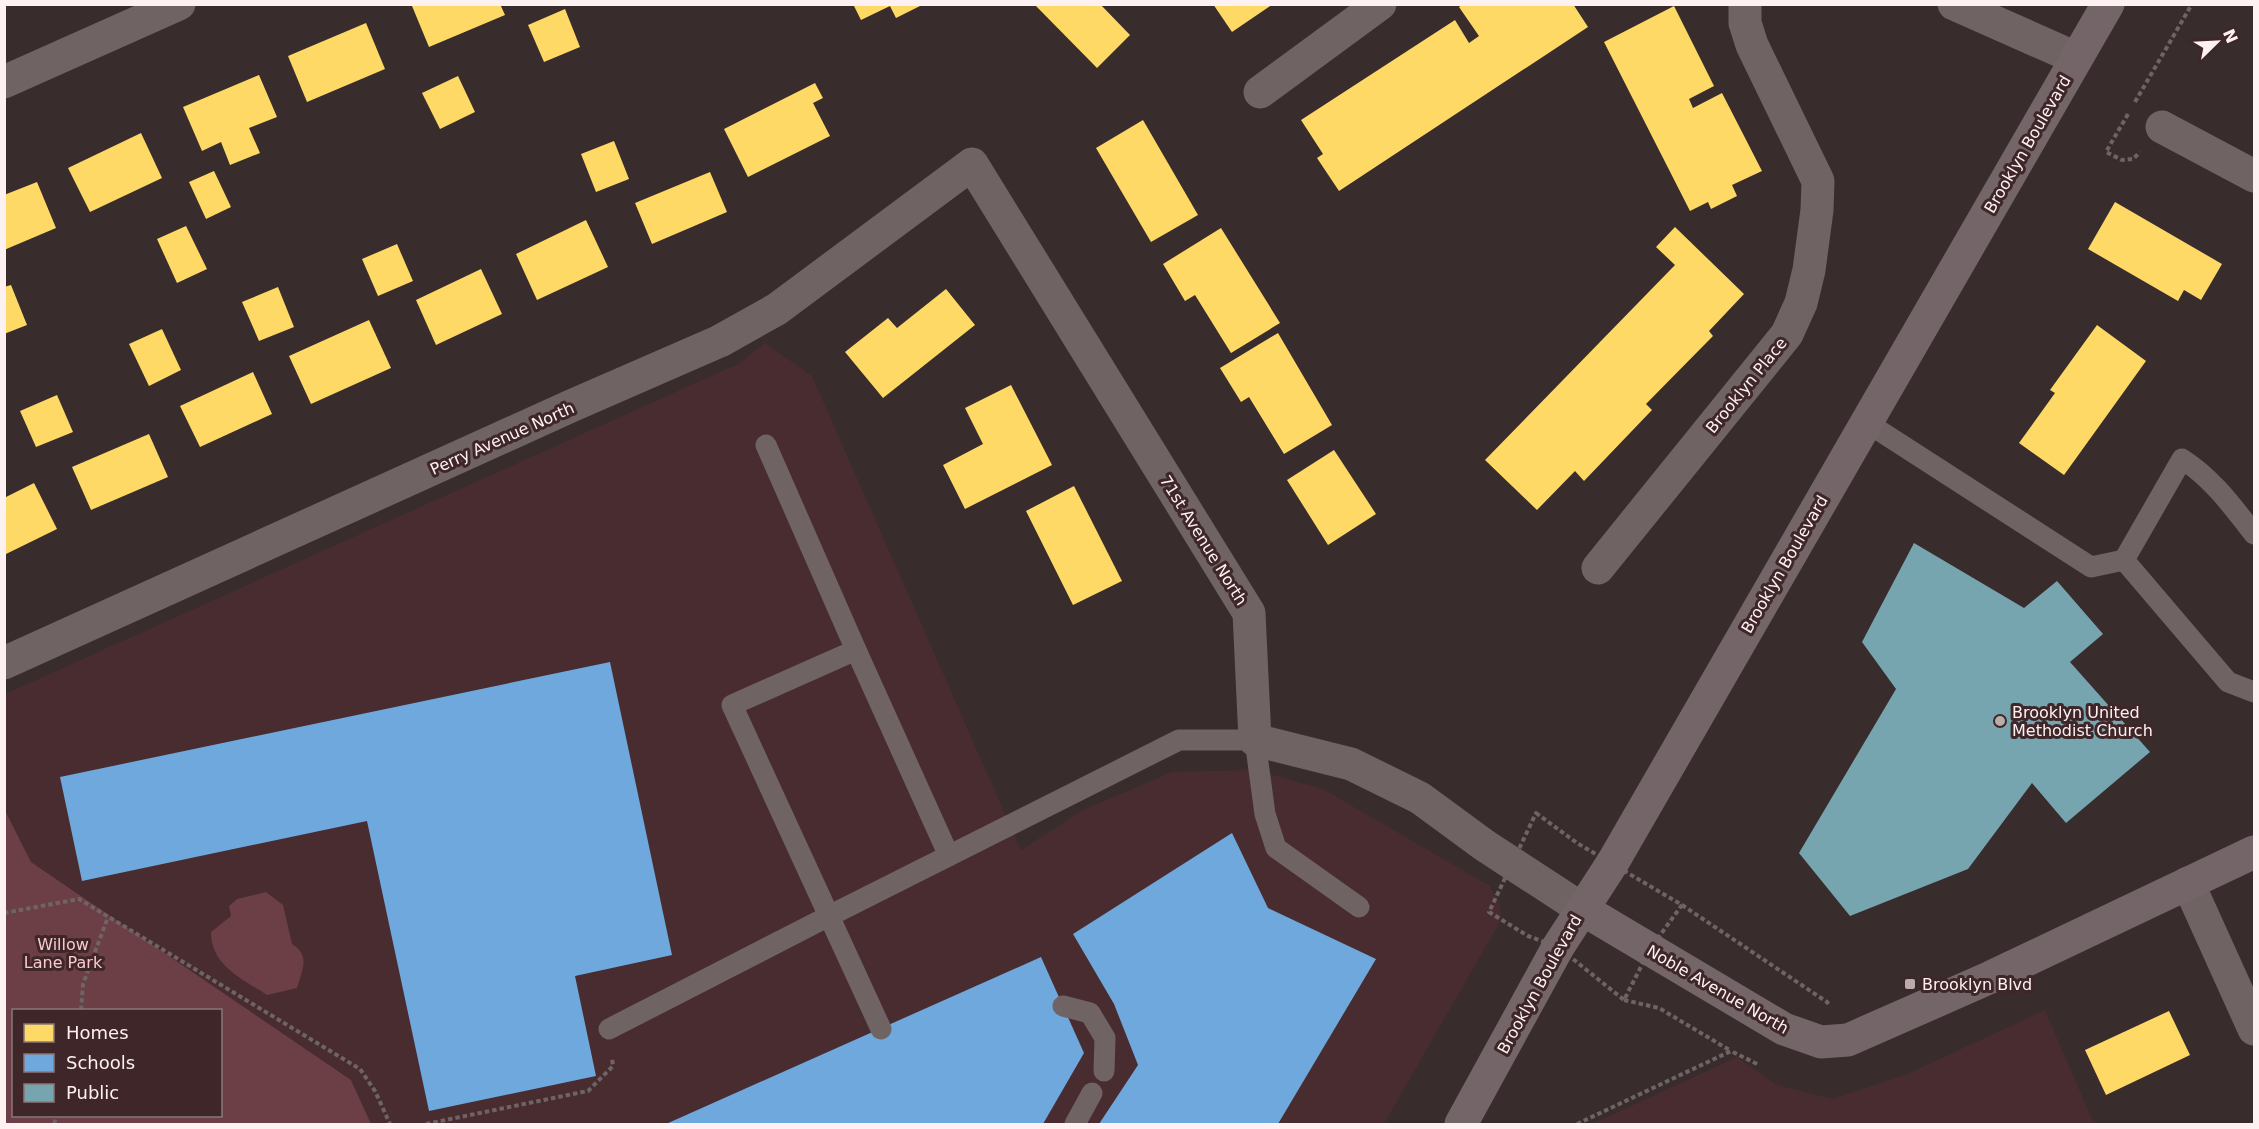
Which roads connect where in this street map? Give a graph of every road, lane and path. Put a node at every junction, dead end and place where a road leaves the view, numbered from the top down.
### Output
1 (179, 4) edge
2 (1380, 4) edge
3 (1745, 4) edge
4 (1954, 4) edge
5 (2108, 4) edge
6 (2076, 58) junction
7 (4, 82) edge
8 (1260, 93) dead end
9 (2162, 127) dead end
10 (972, 164) joint
11 (2254, 176) edge
12 (1866, 422) junction
13 (766, 445) dead end
14 (2253, 528) edge
15 (2124, 560) junction
16 (1598, 568) dead end
17 (856, 650) junction
18 (4, 663) edge
19 (2254, 692) edge
20 (1255, 740) junction
21 (2254, 852) edge
22 (949, 856) junction
23 (2188, 884) junction
24 (1683, 905) dead end
25 (1359, 907) dead end
26 (1582, 909) junction
27 (4, 913) edge
28 (829, 916) junction
29 (108, 917) junction
30 (1624, 1000) dead end
31 (1063, 1006) dead end
32 (81, 1009) edge
33 (609, 1029) joint
34 (881, 1029) dead end
35 (2254, 1029) edge
36 (1848, 1040) junction
37 (1731, 1051) junction
38 (1757, 1064) dead end
39 (1104, 1071) dead end
40 (1092, 1093) dead end
41 (390, 1125) edge
42 (426, 1125) edge
43 (1075, 1125) edge
44 (1461, 1125) edge
45 (1577, 1125) edge

1 - 7 street
2 - 8 street
3 - 16 street, Brooklyn Place
4 - 6 street
5 - 6 main road, Brooklyn Boulevard
6 - 12 main road, Brooklyn Boulevard
9 - 11 street
10 - 18 street, Perry Avenue North
10 - 20 street, 71st Avenue North
12 - 15 lane
12 - 26 main road, Brooklyn Boulevard
13 - 17 lane
14 - 15 lane
15 - 19 lane
17 - 22 lane
17 - 28 lane
20 - 22 lane
20 - 25 lane
20 - 26 street
21 - 23 main road, Noble Avenue North
22 - 28 lane
23 - 35 street
23 - 36 main road, Noble Avenue North
24 - 36 path
26 - 36 main road, Noble Avenue North
26 - 44 main road, Brooklyn Boulevard
27 - 29 path
28 - 33 lane
28 - 34 lane
29 - 32 path
29 - 41 path
30 - 37 path
31 - 39 lane
33 - 42 path
37 - 38 path
37 - 45 path
40 - 43 lane

